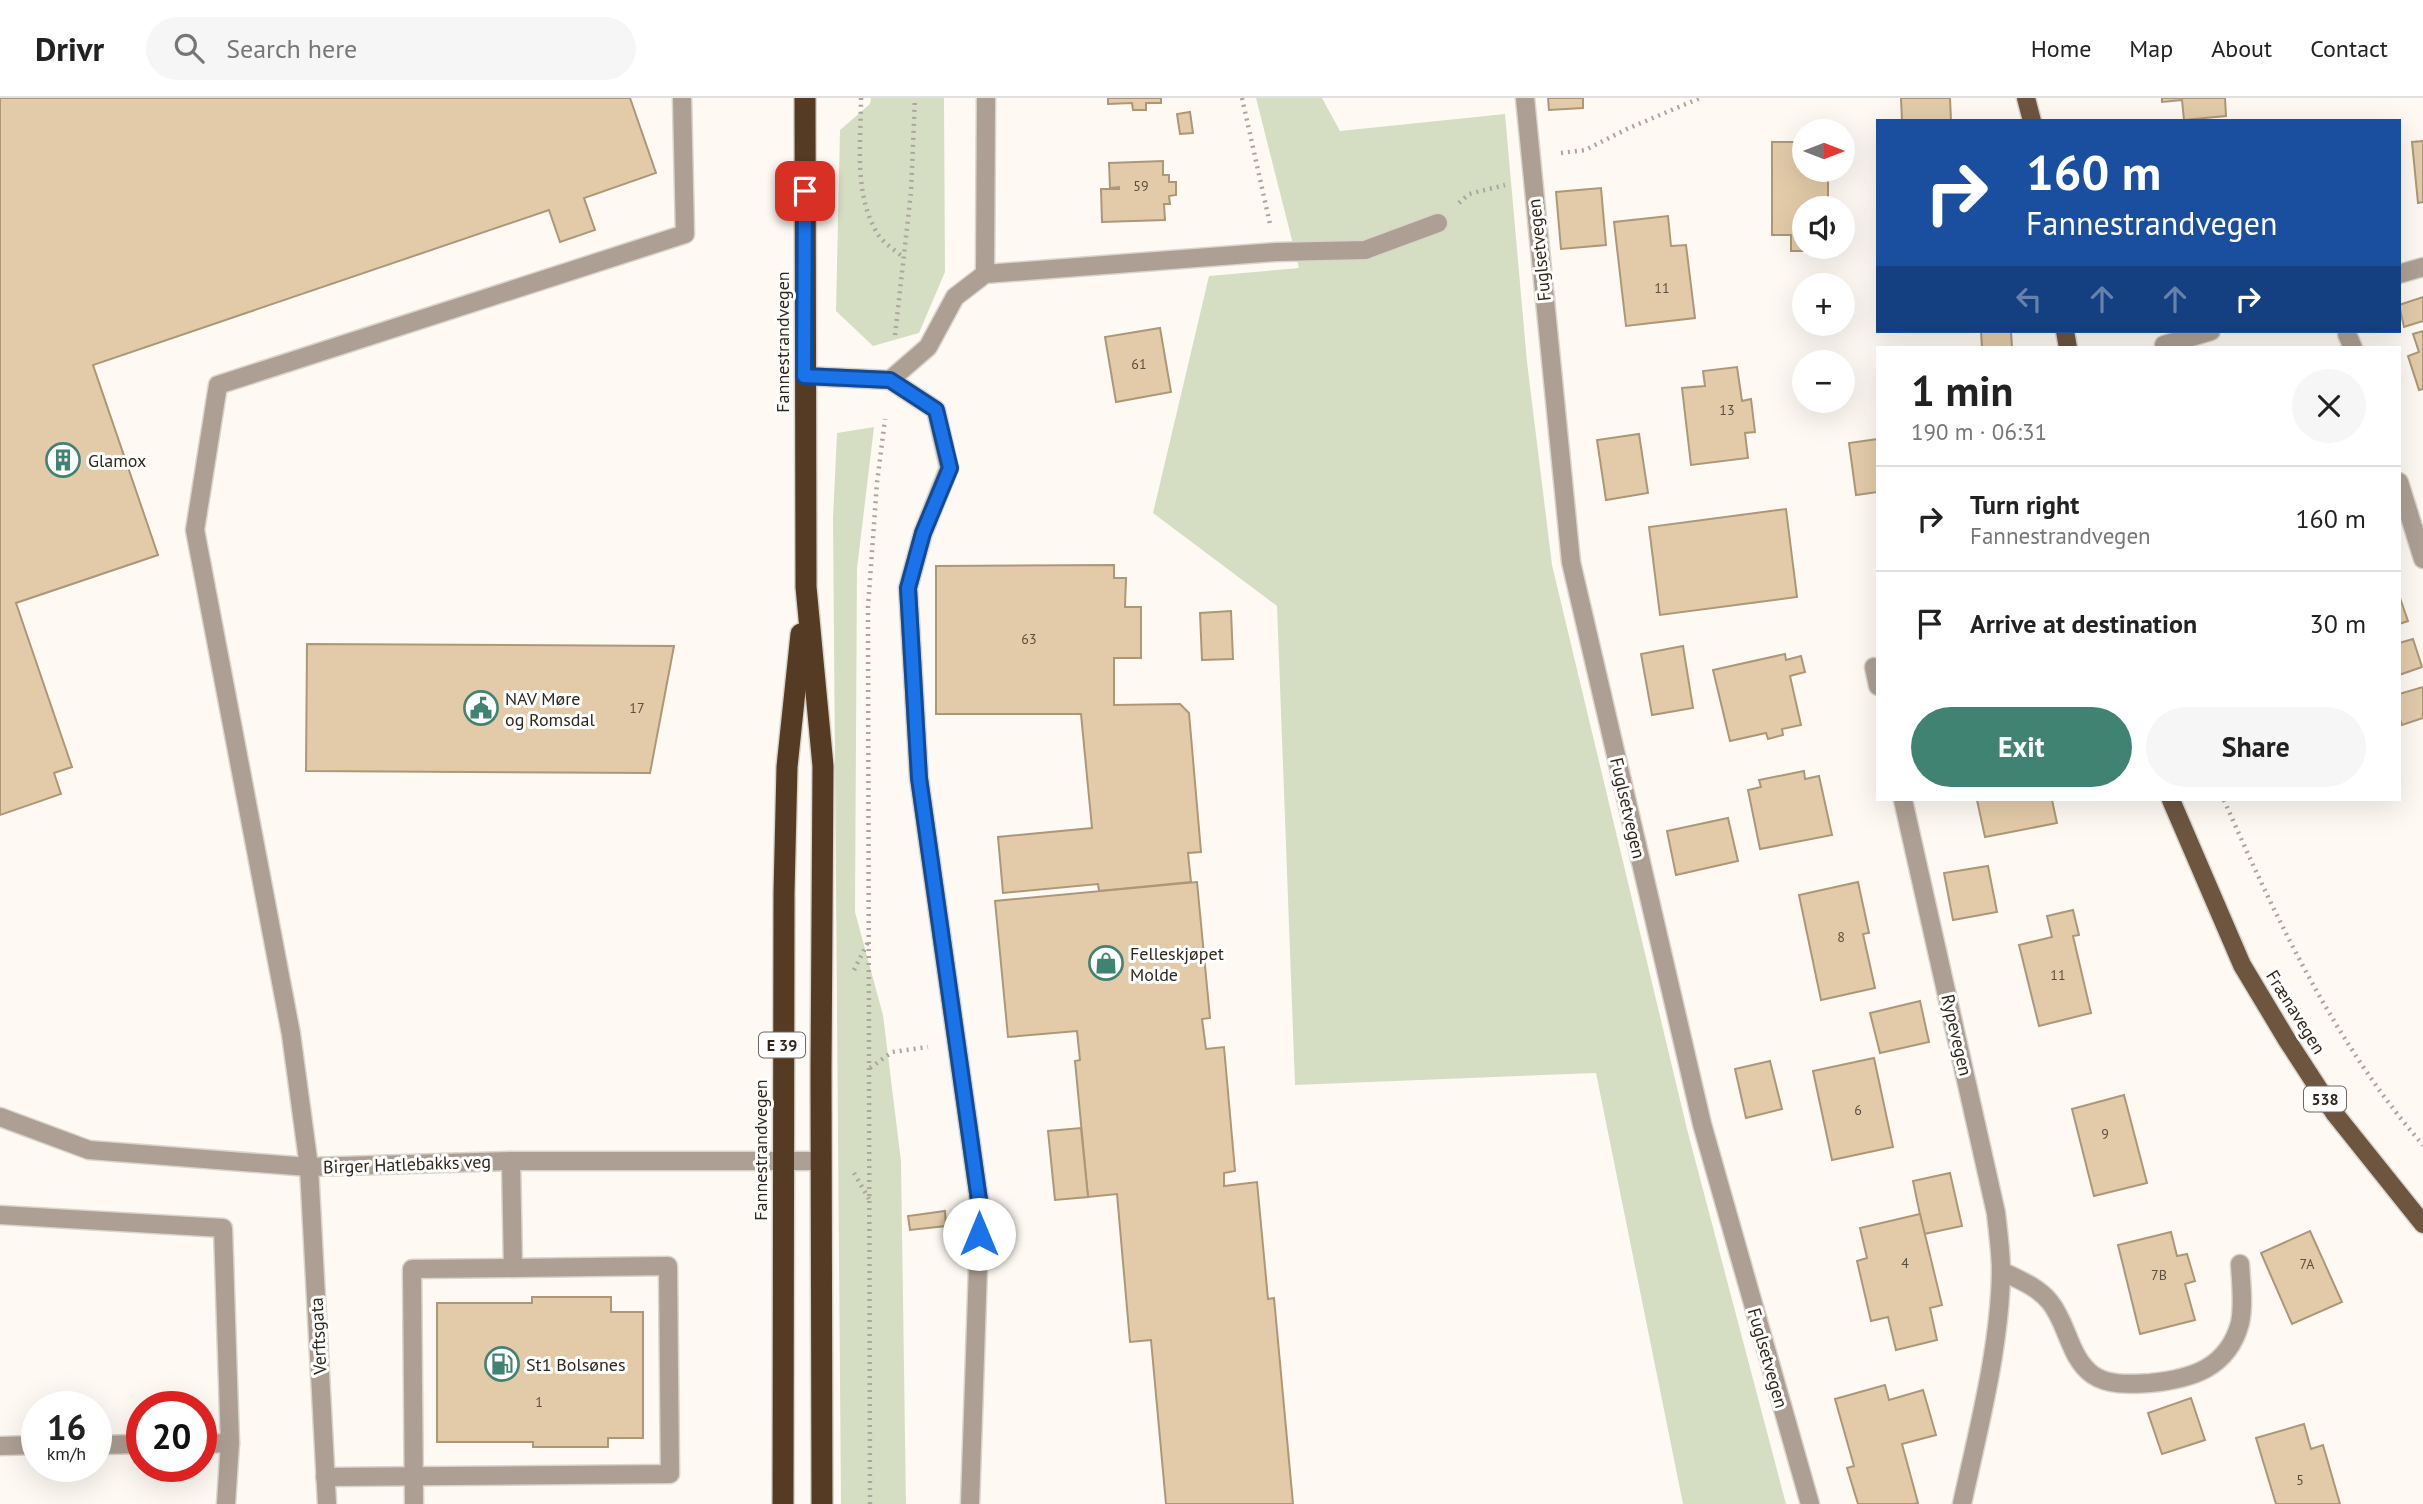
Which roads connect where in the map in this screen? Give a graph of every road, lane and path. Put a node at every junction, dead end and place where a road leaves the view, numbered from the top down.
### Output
1 (682, 98) edge
2 (804, 98) edge
3 (861, 98) edge
4 (915, 98) edge
5 (986, 98) edge
6 (1242, 98) edge
7 (1525, 98) edge
8 (1700, 98) edge
9 (2026, 98) edge
10 (2031, 119) edge
11 (1558, 153) dead end
12 (1511, 183) dead end
13 (1469, 194) dead end
14 (1438, 223) dead end
15 (1276, 253) junction
16 (904, 258) junction
17 (2423, 267) edge
18 (2401, 273) edge
19 (985, 274) junction
20 (2204, 333) edge
21 (895, 340) dead end
22 (2164, 345) dead end
23 (804, 376) junction
24 (890, 380) junction
25 (885, 419) dead end
26 (2401, 487) edge
27 (2420, 535) edge
28 (2423, 559) edge
29 (806, 587) junction
30 (1874, 667) dead end
31 (1876, 676) edge
32 (1903, 801) edge
33 (2171, 801) edge
34 (2224, 801) edge
35 (892, 1052) dead end
36 (870, 1068) junction
37 (0, 1117) edge
38 (2423, 1145) edge
39 (512, 1161) junction
40 (783, 1161) junction
41 (822, 1161) junction
42 (309, 1167) junction
43 (0, 1214) edge
44 (2423, 1224) edge
45 (2240, 1264) dead end
46 (513, 1268) junction
47 (2001, 1271) junction
48 (217, 1443) edge
49 (230, 1443) junction
50 (0, 1446) edge
51 (21, 1446) edge
52 (414, 1476) junction
53 (325, 1477) junction
54 (226, 1504) edge
55 (327, 1504) edge
56 (414, 1504) edge
57 (783, 1504) edge
58 (822, 1504) edge
59 (870, 1504) edge
60 (970, 1504) edge
61 (1810, 1504) edge
62 (1962, 1504) edge

1 - 42 street, Verftsgata
2 - 23 highway, Fannestrandvegen / E 39
3 - 16 path
4 - 16 path
5 - 19 street
6 - 15 path
7 - 61 street, Fuglsetvegen
8 - 11 path
9 - 10 main road
12 - 13 path
14 - 15 street
15 - 19 street
16 - 21 path
17 - 18 street
19 - 24 street
20 - 22 street
23 - 24 street
23 - 29 highway, Fannestrandvegen / E 39
24 - 60 street
25 - 36 path
26 - 27 street
27 - 28 street
29 - 40 highway, Fannestrandvegen / E 39
29 - 41 highway, Fannestrandvegen / E 39
30 - 31 street
32 - 47 street, Rypevegen
33 - 44 main road, Frænavegen / 538
34 - 38 path
35 - 36 path
36 - 59 path
37 - 42 street, Birger Hatlebakks veg
39 - 40 street, Birger Hatlebakks veg
39 - 42 street, Birger Hatlebakks veg
39 - 46 street
40 - 41 street, Birger Hatlebakks veg
40 - 57 highway, Fannestrandvegen / E 39
41 - 58 highway, Fannestrandvegen / E 39
42 - 53 street, Verftsgata
43 - 49 street
45 - 47 street
46 - 52 street
46 - 52 street
47 - 62 street, Rypevegen
48 - 49 street
49 - 54 street
50 - 51 street
52 - 53 street
52 - 56 street
53 - 55 street, Verftsgata

